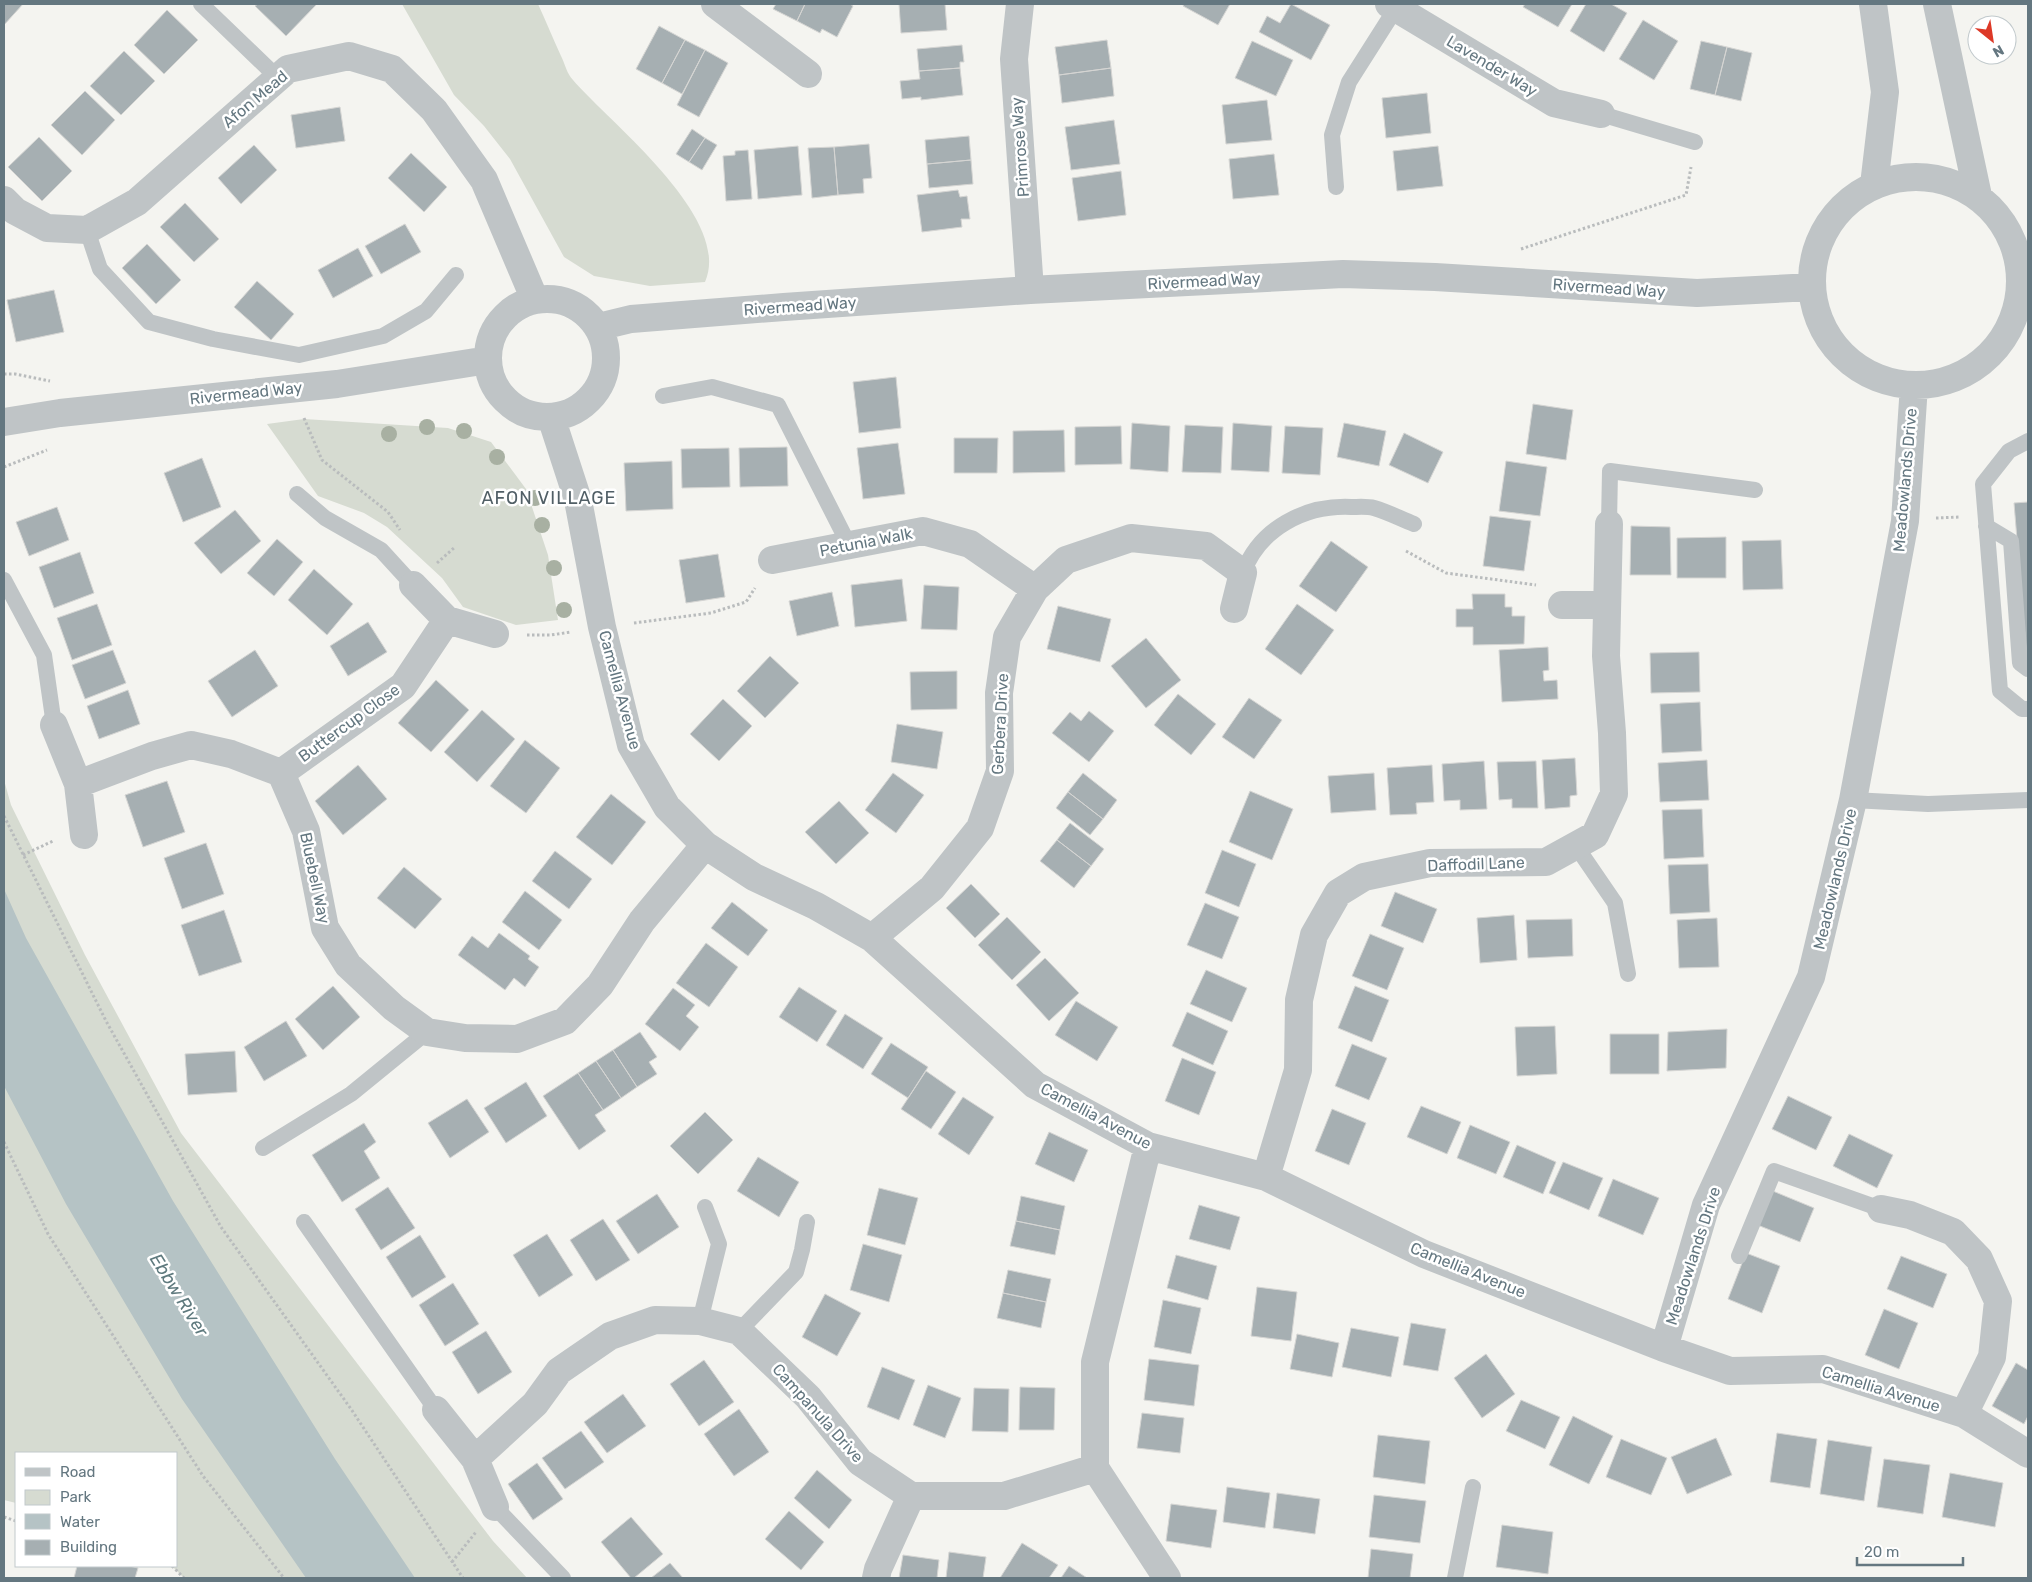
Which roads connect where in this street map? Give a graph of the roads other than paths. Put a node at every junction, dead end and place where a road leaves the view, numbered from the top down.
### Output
1 (201, 4) edge
2 (715, 4) edge
3 (1020, 4) edge
4 (1873, 4) edge
5 (1937, 4) edge
6 (1393, 6) edge
7 (808, 74) dead end
8 (278, 78) junction
9 (1601, 114) joint
10 (1695, 142) road end
11 (1874, 186) junction
12 (1336, 187) dead end
13 (1978, 196) junction
14 (4, 200) edge
15 (87, 230) junction
16 (456, 275) dead end
17 (1812, 287) junction
18 (1030, 290) junction
19 (2024, 296) edge
20 (535, 300) junction
21 (598, 327) junction
22 (488, 360) junction
23 (1914, 385) junction
24 (662, 396) dead end
25 (551, 418) junction
26 (4, 422) edge
27 (2028, 441) edge
28 (1754, 490) dead end
29 (297, 494) dead end
30 (1986, 520) junction
31 (1414, 524) dead end
32 (1609, 524) joint
33 (849, 545) junction
34 (772, 560) road end
35 (1243, 573) junction
36 (4, 580) edge
37 (413, 585) joint
38 (1035, 589) junction
39 (1562, 605) road end
40 (1607, 605) junction
41 (1234, 609) dead end
42 (447, 620) junction
43 (495, 634) road end
44 (2028, 669) edge
45 (2028, 709) edge
46 (54, 725) joint
47 (280, 773) junction
48 (78, 784) junction
49 (1853, 800) junction
50 (2028, 800) edge
51 (84, 835) dead end
52 (705, 845) junction
53 (1576, 846) junction
54 (872, 938) junction
55 (1628, 974) dead end
56 (427, 1032) junction
57 (1148, 1146) junction
58 (263, 1148) dead end
59 (1266, 1177) junction
60 (705, 1207) dead end
61 (1881, 1209) joint
62 (304, 1222) dead end
63 (806, 1222) dead end
64 (1739, 1256) dead end
65 (700, 1321) junction
66 (739, 1331) junction
67 (1664, 1348) junction
68 (436, 1410) joint
69 (1964, 1414) junction
70 (2028, 1454) edge
71 (475, 1459) junction
72 (1096, 1468) junction
73 (1473, 1487) dead end
74 (911, 1496) junction
75 (495, 1507) joint
76 (563, 1578) edge
77 (876, 1578) edge
78 (1167, 1578) edge
79 (1455, 1578) edge

1 - 8 lane
2 - 7 street
3 - 18 street, Primrose Way
4 - 11 street
5 - 13 street
6 - 9 street, Lavender Way
6 - 12 lane
8 - 15 street, Afon Mead
8 - 20 street, Afon Mead
9 - 10 lane
11 - 13 street
11 - 17 street
13 - 19 street
14 - 15 street
15 - 16 lane
17 - 18 street, Rivermead Way
17 - 23 street
18 - 21 street, Rivermead Way
19 - 23 street
20 - 21 street
20 - 22 street
21 - 25 street
22 - 25 street
22 - 26 street, Rivermead Way
23 - 49 street, Meadowlands Drive
24 - 33 lane
25 - 52 street, Camellia Avenue
27 - 30 lane
28 - 32 lane
29 - 37 lane
30 - 44 lane
30 - 45 lane
31 - 35 lane
32 - 40 street, Daffodil Lane
33 - 34 street, Petunia Walk
33 - 38 street, Petunia Walk
35 - 38 street, Gerbera Drive
35 - 41 street
36 - 46 lane
37 - 42 street
38 - 54 street, Gerbera Drive
39 - 40 street
40 - 53 street, Daffodil Lane
42 - 43 street
42 - 47 street, Buttercup Close
46 - 48 street
47 - 48 street
47 - 56 street, Bluebell Way
48 - 51 street
49 - 50 lane
49 - 67 street, Meadowlands Drive
52 - 54 street, Camellia Avenue
52 - 56 street, Bluebell Way
53 - 55 lane
53 - 59 street, Daffodil Lane
54 - 57 street, Camellia Avenue
56 - 58 lane
57 - 59 street, Camellia Avenue
57 - 72 street
59 - 67 street, Camellia Avenue
60 - 65 lane
61 - 64 lane
61 - 69 street
62 - 68 lane
63 - 66 lane
65 - 66 street, Campanula Drive
65 - 71 street, Campanula Drive
66 - 74 street, Campanula Drive
67 - 69 street, Camellia Avenue
68 - 71 street
69 - 70 street, Camellia Avenue
71 - 75 street
72 - 74 street
72 - 78 street
73 - 79 lane
74 - 77 street
75 - 76 lane

